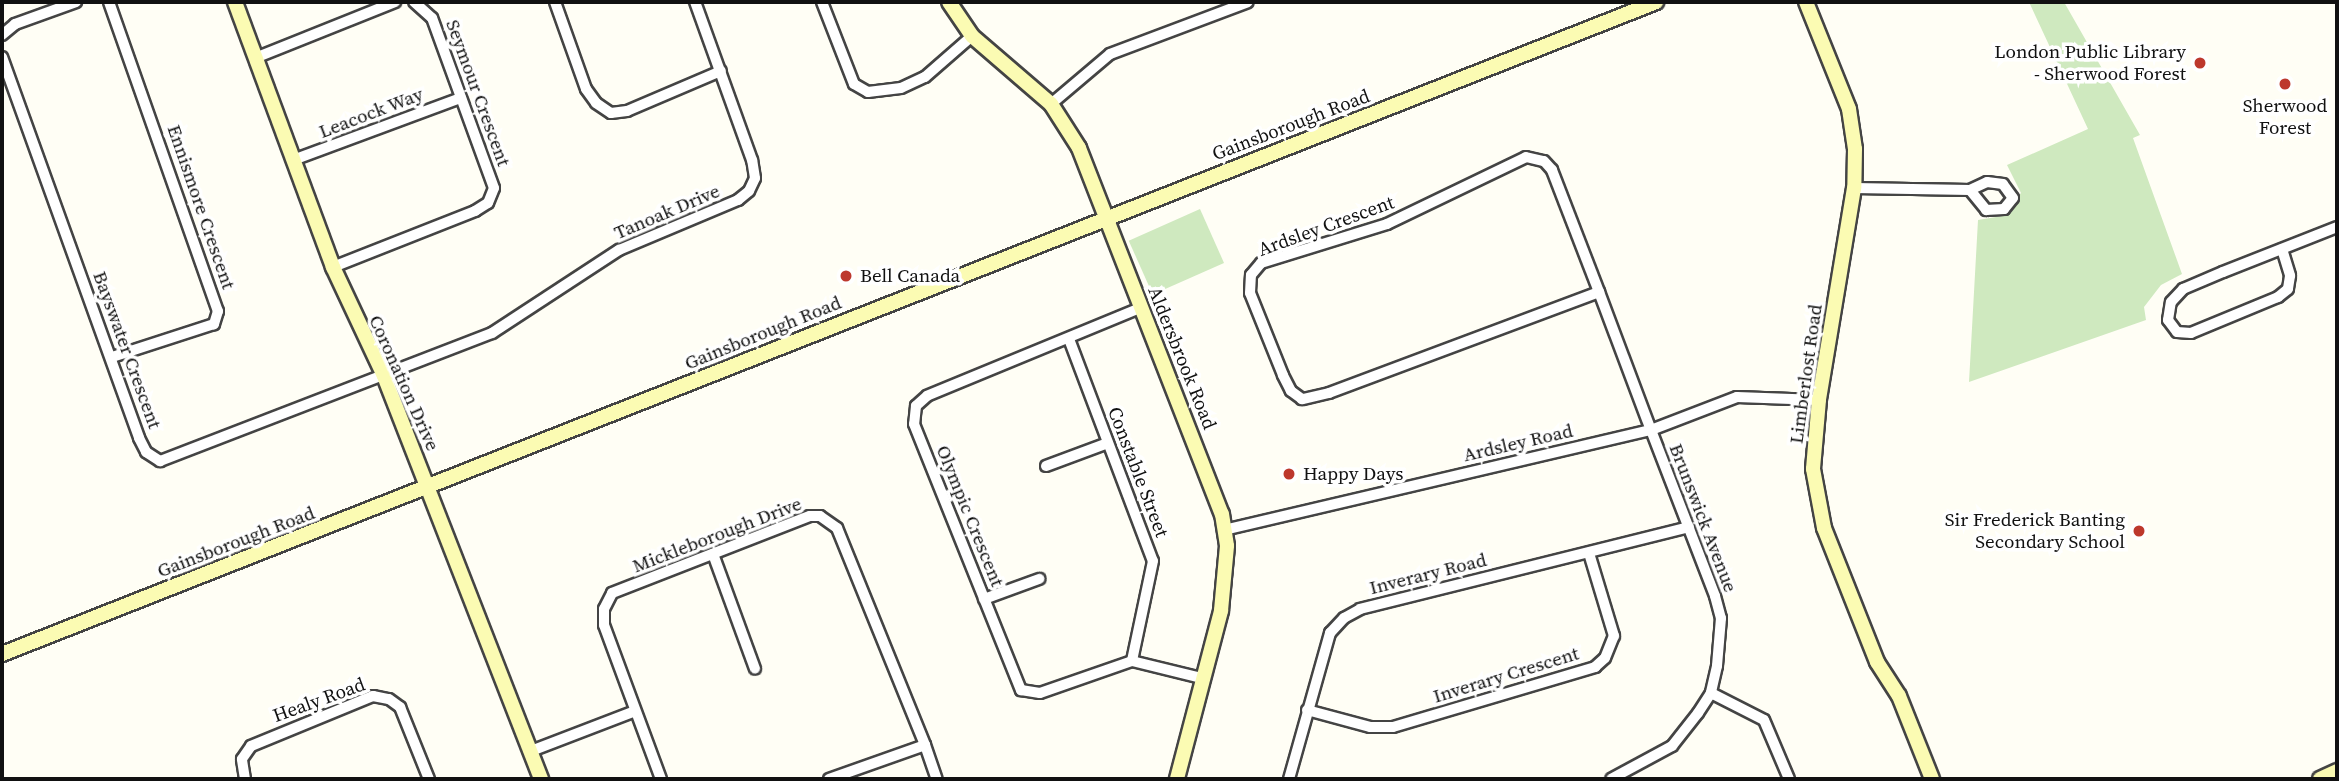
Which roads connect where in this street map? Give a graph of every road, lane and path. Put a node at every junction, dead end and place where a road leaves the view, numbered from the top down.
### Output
1 (76, 2) edge
2 (109, 2) edge
3 (235, 2) edge
4 (395, 2) edge
5 (414, 2) edge
6 (555, 2) edge
7 (695, 2) edge
8 (822, 2) edge
9 (948, 2) edge
10 (1248, 2) edge
11 (1656, 2) edge
12 (1806, 2) edge
13 (2, 34) edge
14 (972, 36) junction
15 (2, 57) edge
16 (255, 58) junction
17 (721, 71) junction
18 (461, 98) junction
19 (1051, 104) junction
20 (293, 160) junction
21 (1854, 188) junction
22 (1970, 190) dead end
23 (1104, 219) junction
24 (2337, 227) edge
25 (2282, 249) junction
26 (332, 267) junction
27 (1599, 292) junction
28 (1140, 308) junction
29 (1069, 339) junction
30 (112, 357) junction
31 (384, 376) junction
32 (1819, 400) junction
33 (1651, 430) junction
34 (1108, 443) junction
35 (1046, 466) dead end
36 (428, 487) junction
37 (1689, 527) junction
38 (1224, 530) junction
39 (1589, 553) junction
40 (713, 554) junction
41 (1039, 579) dead end
42 (984, 599) junction
43 (2, 654) edge
44 (1132, 661) junction
45 (755, 669) dead end
46 (1202, 678) junction
47 (1711, 693) junction
48 (635, 710) junction
49 (1307, 710) junction
50 (925, 745) junction
51 (530, 751) junction
52 (2337, 771) edge
53 (245, 779) edge
54 (429, 779) edge
55 (541, 779) edge
56 (662, 779) edge
57 (829, 779) edge
58 (936, 779) edge
59 (1177, 779) edge
60 (1289, 779) edge
61 (1611, 779) edge
62 (1789, 779) edge
63 (1932, 779) edge
64 (2320, 779) edge

1 - 13 street
2 - 30 street, Ennismore Crescent
3 - 16 street, Coronation Drive
4 - 16 street
5 - 18 street, Seymour Crescent
6 - 17 street
7 - 17 street, Tanoak Drive
8 - 14 street
9 - 14 street, Aldersbrook Road
10 - 19 street
11 - 23 street, Gainsborough Road
12 - 21 street, Limberlost Road
14 - 19 street, Aldersbrook Road
15 - 30 street, Bayswater Crescent
16 - 20 street, Coronation Drive
17 - 31 street, Tanoak Drive
18 - 20 street, Leacock Way
18 - 26 street, Seymour Crescent
19 - 23 street, Aldersbrook Road
20 - 26 street, Coronation Drive
21 - 22 street
21 - 32 street, Limberlost Road
23 - 28 street, Aldersbrook Road
23 - 36 street, Gainsborough Road
24 - 25 street
25 - 25 street
26 - 31 street, Coronation Drive
27 - 27 street, Ardsley Crescent
27 - 33 street, Ardsley Crescent
28 - 29 street, Olympic Crescent
28 - 38 street, Aldersbrook Road
29 - 34 street, Constable Street
29 - 42 street, Olympic Crescent
30 - 31 street, Bayswater Crescent
31 - 36 street, Coronation Drive
32 - 33 street, Ardsley Road
32 - 63 street, Limberlost Road
33 - 37 street, Brunswick Avenue
33 - 38 street, Ardsley Road
34 - 35 street
34 - 44 street, Constable Street
36 - 43 street, Gainsborough Road
36 - 51 street, Coronation Drive
37 - 39 street, Inverary Road
37 - 47 street, Brunswick Avenue
38 - 46 street, Aldersbrook Road
39 - 49 street, Inverary Road
39 - 49 street, Inverary Crescent
40 - 45 street
40 - 48 street, Mickleborough Drive
40 - 50 street, Mickleborough Drive
41 - 42 street
42 - 44 street, Olympic Crescent
44 - 46 street
46 - 59 street, Aldersbrook Road
47 - 61 street, Brunswick Avenue
47 - 62 street
48 - 51 street
48 - 56 street, Mickleborough Drive
49 - 60 street, Inverary Road
50 - 57 street
50 - 58 street, Mickleborough Drive
51 - 55 street, Coronation Drive
52 - 64 street
53 - 54 street, Healy Road

